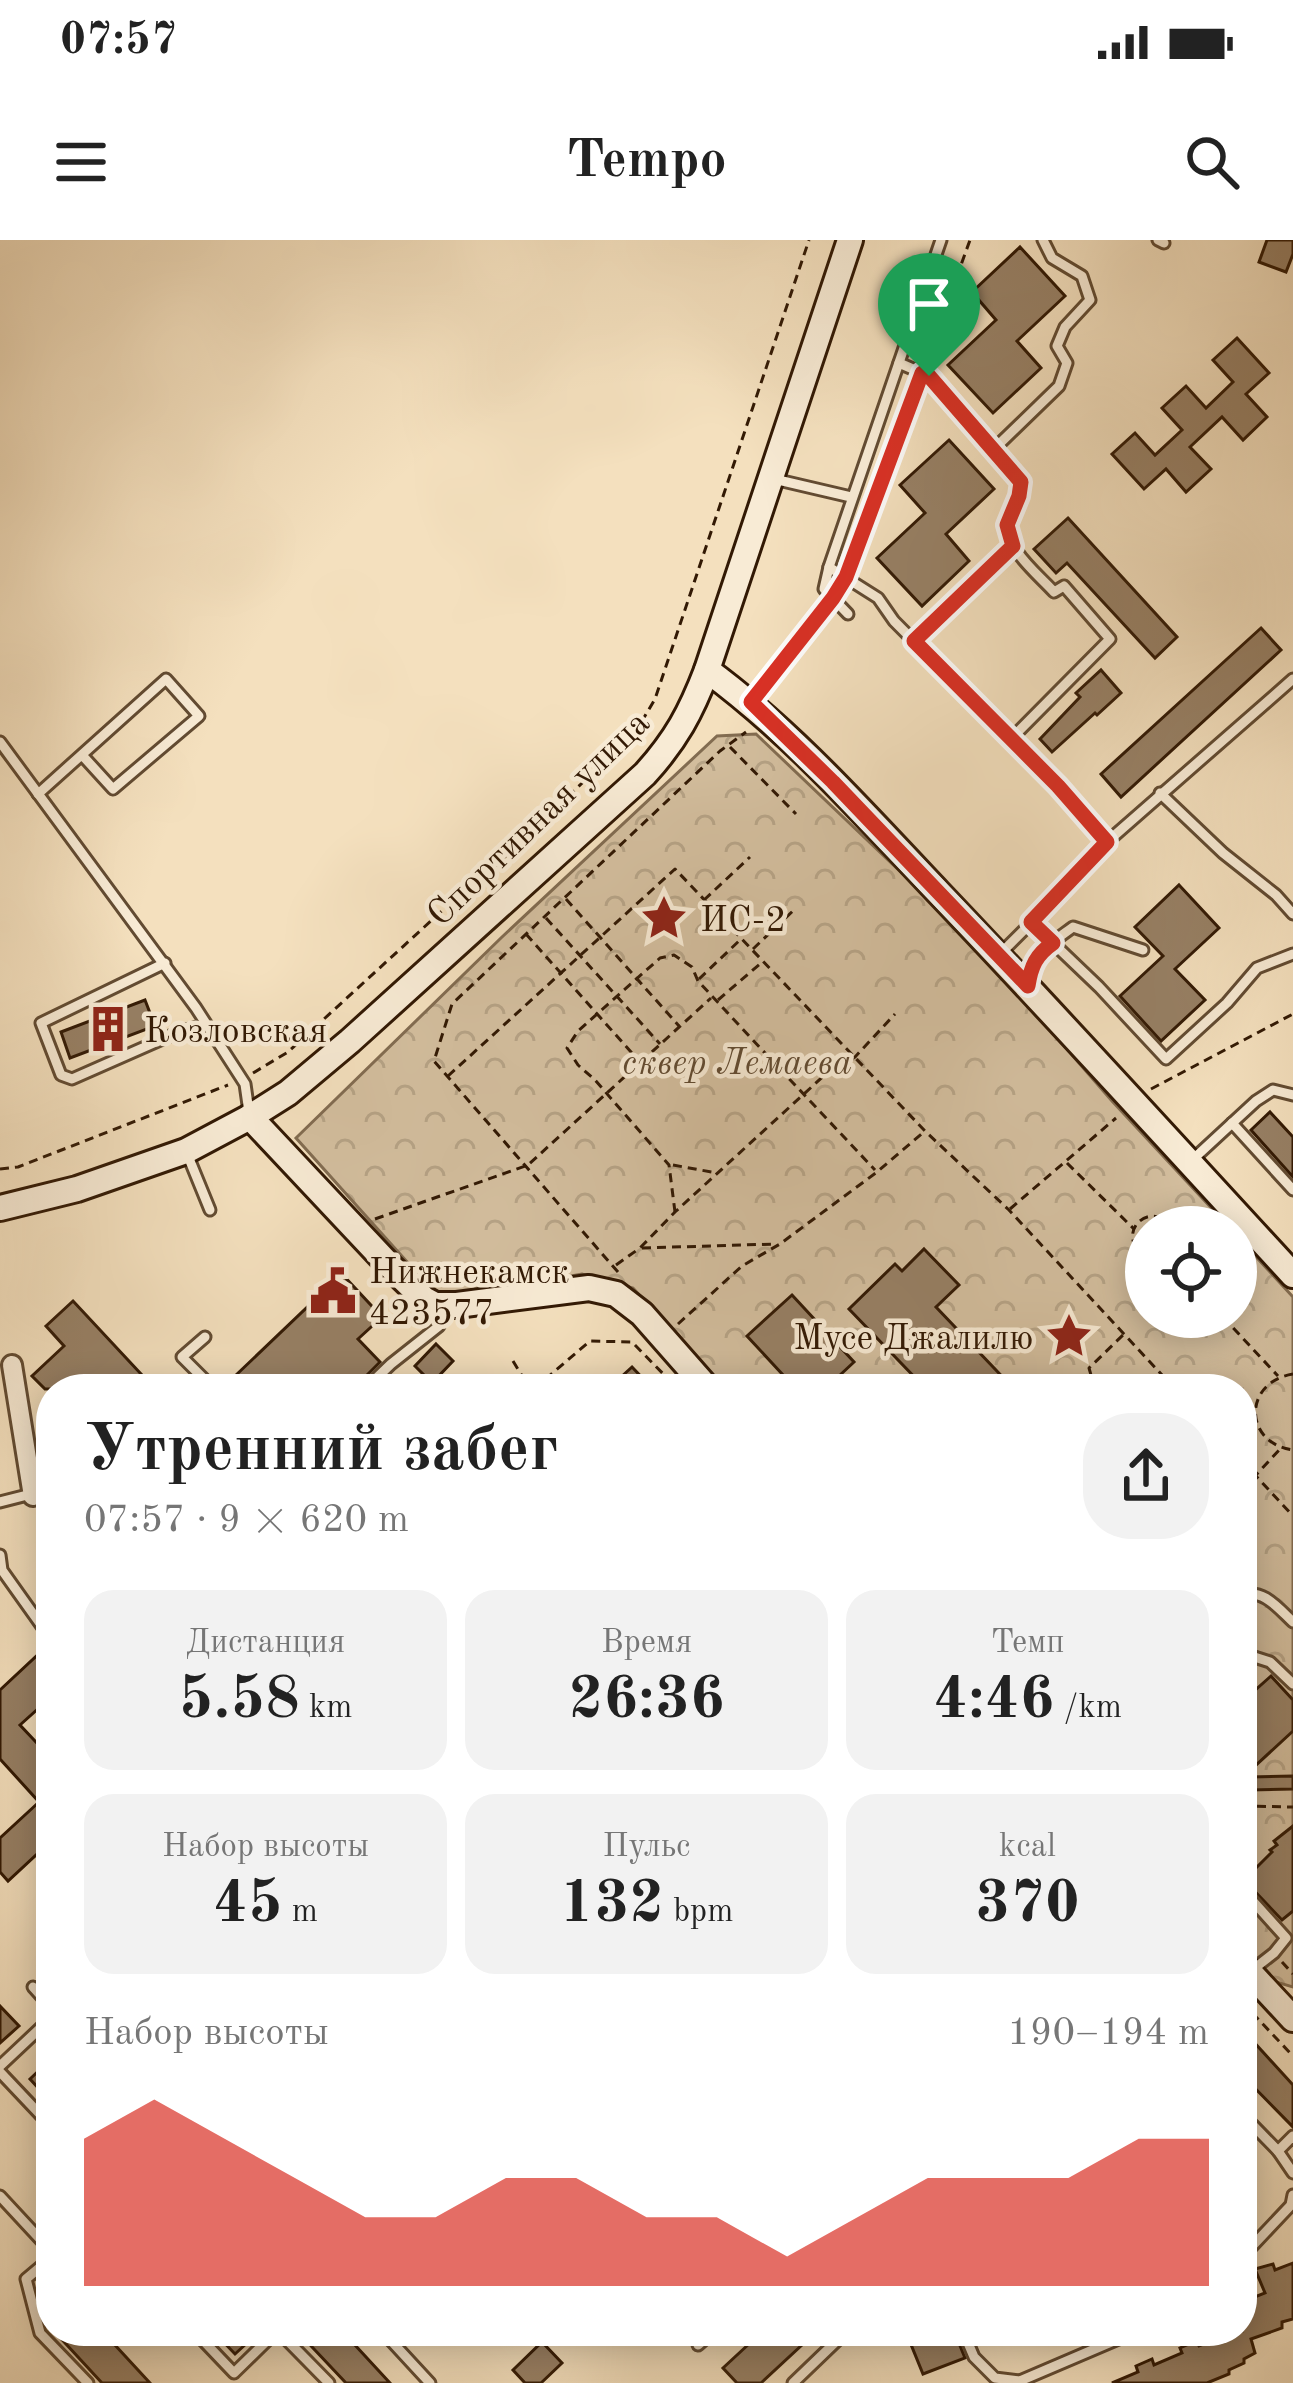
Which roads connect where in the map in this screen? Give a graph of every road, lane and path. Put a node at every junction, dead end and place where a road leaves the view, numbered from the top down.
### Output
1 (808, 240) edge
2 (850, 240) edge
3 (941, 240) edge
4 (970, 240) edge
5 (1043, 240) edge
6 (899, 363) junction
7 (922, 373) junction
8 (993, 450) junction
9 (771, 478) junction
10 (851, 497) junction
11 (1013, 546) junction
12 (829, 567) junction
13 (846, 577) junction
14 (833, 598) junction
15 (848, 614) dead end
16 (914, 641) junction
17 (707, 670) junction
18 (1293, 679) edge
19 (751, 702) junction
20 (1011, 740) junction
21 (0, 742) edge
22 (728, 745) junction
23 (82, 755) junction
24 (1160, 793) junction
25 (38, 794) junction
26 (796, 814) dead end
27 (1107, 842) junction
28 (750, 856) dead end
29 (565, 897) junction
30 (704, 899) junction
31 (796, 908) dead end
32 (1293, 914) edge
33 (545, 916) junction
34 (1031, 922) junction
35 (526, 934) junction
36 (601, 937) junction
37 (742, 939) junction
38 (1053, 943) junction
39 (752, 950) junction
40 (1143, 950) dead end
41 (1293, 954) edge
42 (999, 955) junction
43 (581, 956) junction
44 (763, 961) junction
45 (165, 963) junction
46 (562, 973) junction
47 (637, 979) junction
48 (698, 981) junction
49 (1028, 986) junction
50 (617, 997) junction
51 (715, 999) junction
52 (598, 1014) junction
53 (895, 1014) dead end
54 (206, 1025) junction
55 (679, 1026) junction
56 (660, 1044) junction
57 (855, 1057) junction
58 (640, 1062) junction
59 (778, 1067) junction
60 (830, 1072) junction
61 (448, 1076) junction
62 (242, 1079) junction
63 (605, 1094) junction
64 (805, 1094) junction
65 (1293, 1095) edge
66 (250, 1117) junction
67 (1232, 1123) junction
68 (926, 1130) junction
69 (186, 1150) junction
70 (1066, 1162) dead end
71 (1190, 1162) junction
72 (528, 1165) junction
73 (669, 1165) junction
74 (0, 1169) edge
75 (877, 1172) junction
76 (718, 1173) junction
77 (1293, 1190) edge
78 (0, 1208) edge
79 (210, 1210) dead end
80 (675, 1212) junction
81 (1125, 1220) edge
82 (364, 1223) dead end
83 (780, 1244) junction
84 (640, 1248) junction
85 (614, 1267) junction
86 (1293, 1275) edge
87 (628, 1283) dead end
88 (435, 1304) junction
89 (1124, 1334) junction
90 (205, 1337) dead end
91 (663, 1338) junction
92 (1243, 1338) edge
93 (513, 1361) dead end
94 (12, 1365) dead end
95 (200, 1374) edge
96 (383, 1374) edge
97 (522, 1374) edge
98 (550, 1374) edge
99 (663, 1374) edge
100 (695, 1374) edge
101 (1091, 1374) edge
102 (1161, 1374) edge
103 (1293, 1374) edge
104 (1279, 1377) junction
105 (1257, 1402) edge
106 (1257, 1420) edge
107 (1282, 1448) junction
108 (1293, 1450) edge
109 (36, 1467) edge
110 (1257, 1475) edge
111 (1257, 1477) edge
112 (36, 1493) edge
113 (0, 1502) edge
114 (1293, 1516) edge
115 (0, 1555) edge
116 (1257, 1594) edge
117 (36, 1618) edge
118 (1293, 1622) edge
119 (1257, 1658) edge
120 (1293, 1684) edge
121 (1257, 1806) edge
122 (1293, 1807) edge
123 (1257, 1903) edge
124 (1290, 1935) edge
125 (1257, 1962) edge
126 (1257, 1980) edge
127 (33, 1987) dead end
128 (36, 1990) edge
129 (1257, 2018) edge
130 (1293, 2019) edge
131 (36, 2033) edge
132 (1293, 2056) edge
133 (0, 2069) edge
134 (36, 2109) edge
135 (1257, 2129) edge
136 (1293, 2136) edge
137 (1278, 2151) junction
138 (1293, 2173) edge
139 (1293, 2195) edge
140 (0, 2196) edge
141 (36, 2238) edge
142 (1257, 2241) edge
143 (36, 2269) edge
144 (36, 2317) edge
145 (52, 2346) edge
146 (208, 2346) edge
147 (262, 2346) edge
148 (292, 2346) edge
149 (396, 2346) edge
150 (831, 2346) edge
151 (969, 2346) edge
152 (1104, 2346) edge
153 (1021, 2382) edge
154 (88, 2383) edge
155 (328, 2383) edge
156 (430, 2383) edge
157 (793, 2383) edge

1 - 62 path
2 - 9 street, Спортивная улица
3 - 6 lane
4 - 7 path
5 - 8 lane
6 - 7 lane
6 - 10 lane
7 - 8 lane
7 - 13 path
8 - 11 lane
9 - 10 lane
9 - 17 street, Спортивная улица
10 - 12 lane
11 - 16 lane
11 - 20 lane
12 - 13 lane
12 - 14 lane
13 - 16 lane
14 - 15 lane
14 - 19 path
16 - 20 lane
17 - 19 street
17 - 66 street, Спортивная улица
18 - 24 lane
19 - 22 path
19 - 42 street
20 - 27 lane
21 - 25 lane
22 - 26 path
22 - 29 path
23 - 23 lane
23 - 25 lane
24 - 27 lane
24 - 32 lane
25 - 45 lane
27 - 34 lane
28 - 30 path
29 - 33 path
29 - 36 path
30 - 36 path
30 - 37 path
31 - 39 path
33 - 35 path
33 - 43 path
34 - 38 lane
34 - 42 lane
35 - 46 path
35 - 61 path
36 - 43 path
36 - 47 path
37 - 39 path
37 - 48 path
38 - 40 lane
38 - 41 lane
38 - 49 lane
39 - 44 path
42 - 49 street
43 - 46 path
43 - 50 path
44 - 51 path
44 - 57 path
45 - 54 lane
45 - 54 lane
46 - 52 path
46 - 61 path
47 - 48 path
47 - 50 path
47 - 55 path
48 - 51 path
49 - 71 street
50 - 52 path
50 - 56 path
51 - 55 path
51 - 59 path
52 - 58 path
52 - 63 path
53 - 57 path
54 - 62 lane
55 - 56 path
56 - 58 path
57 - 60 path
57 - 68 path
58 - 63 path
59 - 60 path
59 - 64 path
60 - 64 path
61 - 72 path
62 - 66 lane
62 - 74 path
63 - 72 path
63 - 73 path
64 - 75 path
64 - 76 path
65 - 67 lane
66 - 69 street, Спортивная улица
66 - 88 street
67 - 71 lane
67 - 77 lane
68 - 75 path
68 - 89 path
69 - 78 street, Спортивная улица
69 - 79 lane
70 - 81 path
71 - 86 street
72 - 82 path
72 - 85 path
73 - 76 path
73 - 80 path
75 - 83 path
76 - 80 path
80 - 84 path
83 - 84 path
83 - 91 path
84 - 85 path
85 - 87 path
88 - 91 street
88 - 96 lane
89 - 101 path
89 - 102 path
90 - 95 lane
91 - 100 street
92 - 104 path
93 - 97 path
94 - 109 street
98 - 99 path
103 - 104 path
104 - 105 path
106 - 107 path
107 - 108 path
107 - 110 path
111 - 114 path
112 - 113 lane
115 - 117 lane
116 - 118 lane
119 - 120 lane
121 - 122 path
123 - 124 lane
124 - 125 lane
126 - 130 street
127 - 128 lane
129 - 132 path
131 - 133 lane
133 - 134 lane
135 - 137 lane
136 - 137 lane
137 - 138 lane
139 - 142 lane
140 - 141 lane
143 - 144 lane
145 - 154 lane
146 - 147 lane
148 - 155 lane
149 - 156 lane
150 - 157 lane
151 - 153 lane
152 - 153 lane

